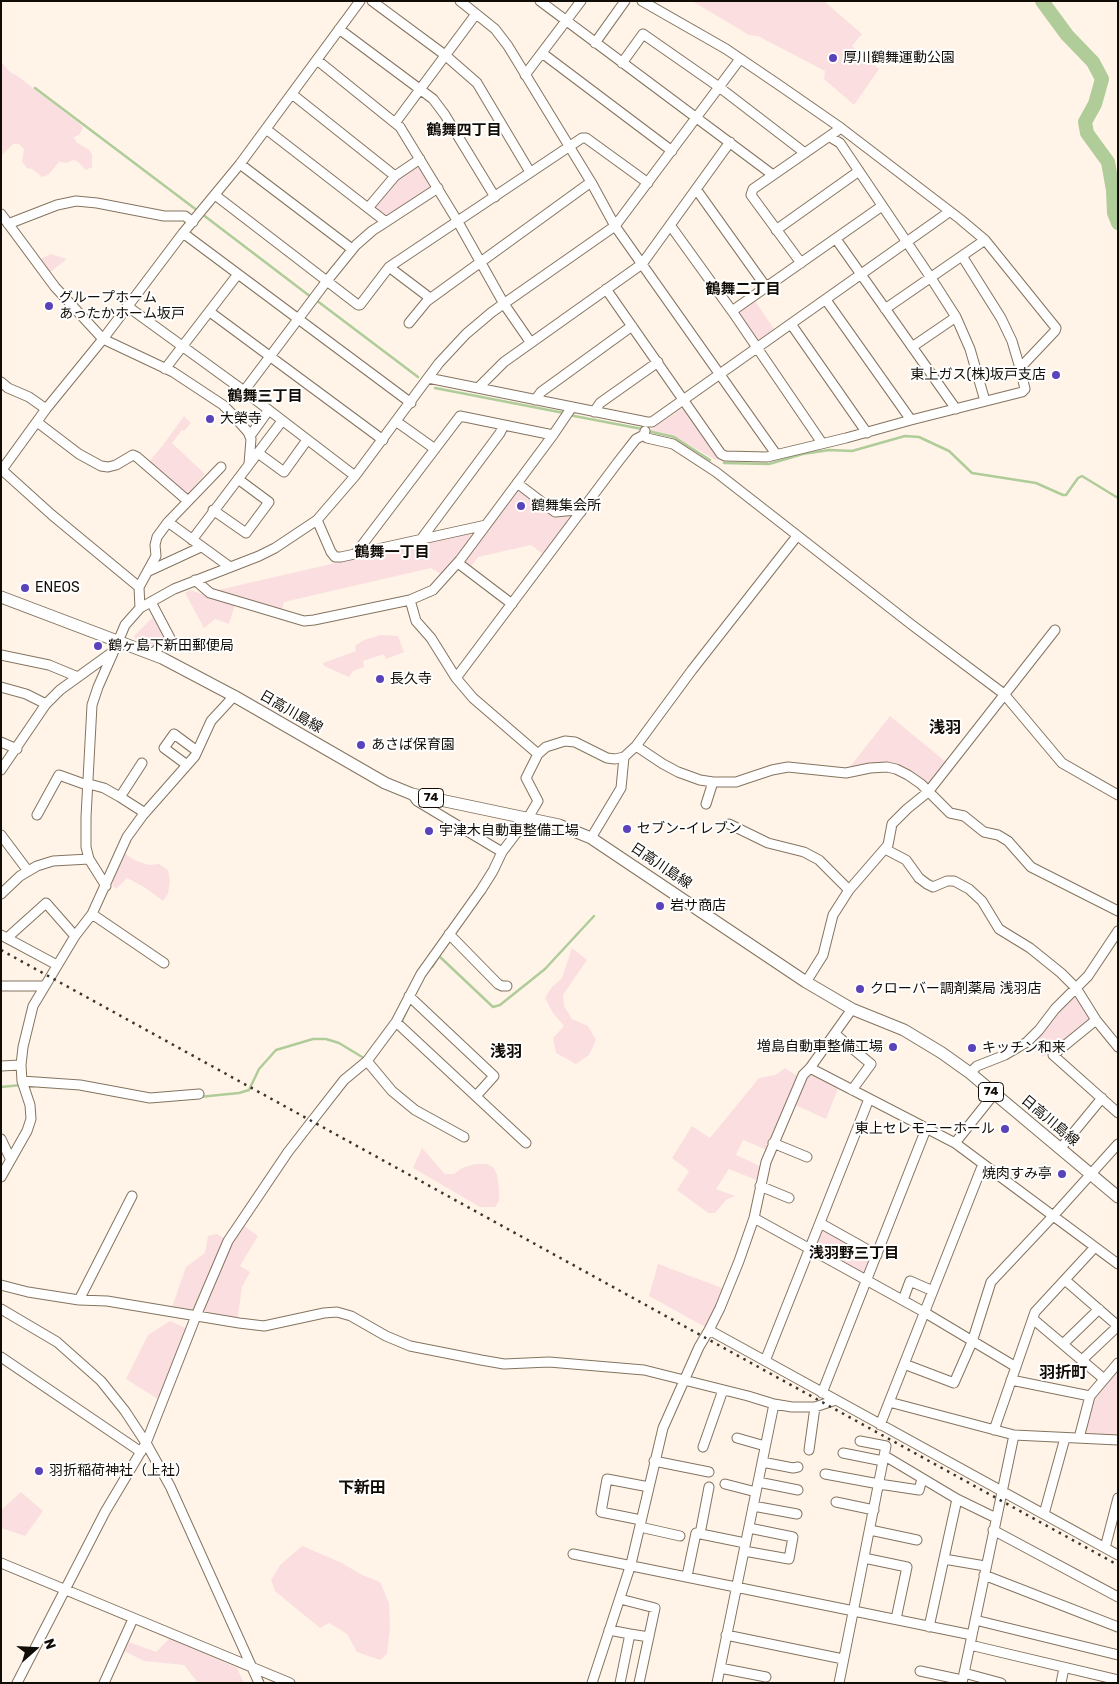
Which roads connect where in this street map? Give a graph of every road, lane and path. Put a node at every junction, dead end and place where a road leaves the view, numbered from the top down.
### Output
1 (360, 1) edge
2 (372, 1) edge
3 (460, 1) edge
4 (540, 1) edge
5 (581, 1) edge
6 (625, 1) edge
7 (642, 1) edge
8 (476, 14) junction
9 (566, 21) junction
10 (339, 29) junction
11 (595, 42) junction
12 (542, 53) junction
13 (446, 55) junction
14 (740, 59) junction
15 (317, 60) junction
16 (622, 62) junction
17 (525, 75) junction
18 (719, 87) junction
19 (420, 89) junction
20 (292, 94) junction
21 (696, 117) junction
22 (395, 123) junction
23 (841, 128) junction
24 (266, 129) junction
25 (830, 137) junction
26 (730, 142) junction
27 (568, 147) junction
28 (672, 151) junction
29 (805, 153) junction
30 (420, 160) junction
31 (240, 164) junction
32 (859, 171) junction
33 (530, 172) junction
34 (773, 175) junction
35 (395, 176) junction
36 (591, 182) junction
37 (648, 183) junction
38 (438, 188) junction
39 (696, 189) junction
40 (215, 195) junction
41 (495, 196) junction
42 (882, 206) junction
43 (368, 208) junction
44 (949, 212) junction
45 (1, 214) edge
46 (193, 222) junction
47 (386, 222) junction
48 (458, 222) junction
49 (8, 224) junction
50 (670, 225) junction
51 (615, 226) junction
52 (776, 230) junction
53 (183, 233) junction
54 (836, 239) junction
55 (985, 240) junction
56 (906, 241) junction
57 (352, 249) junction
58 (962, 256) junction
59 (480, 261) junction
60 (801, 263) junction
61 (642, 264) junction
62 (389, 267) junction
63 (238, 274) junction
64 (861, 275) junction
65 (931, 278) junction
66 (326, 282) junction
67 (766, 287) junction
68 (606, 289) junction
69 (430, 298) junction
70 (826, 300) junction
71 (504, 304) junction
72 (127, 306) junction
73 (886, 309) junction
74 (732, 311) junction
75 (210, 312) junction
76 (956, 317) junction
77 (299, 318) junction
78 (409, 323) dead end
79 (791, 324) junction
80 (632, 326) junction
81 (103, 339) junction
82 (531, 343) junction
83 (182, 346) junction
84 (912, 347) junction
85 (756, 348) junction
86 (271, 356) junction
87 (658, 362) junction
88 (1020, 368) junction
89 (165, 369) junction
90 (720, 374) junction
91 (428, 378) junction
92 (1, 382) edge
93 (478, 388) junction
94 (244, 391) junction
95 (535, 400) junction
96 (683, 400) junction
97 (985, 401) junction
98 (411, 403) junction
99 (572, 407) junction
100 (46, 409) junction
101 (956, 409) junction
102 (268, 411) junction
103 (594, 412) junction
104 (910, 420) junction
105 (282, 421) junction
106 (37, 422) junction
107 (397, 422) junction
108 (646, 422) junction
109 (504, 425) junction
110 (867, 433) junction
111 (644, 434) junction
112 (553, 435) junction
113 (250, 436) junction
114 (307, 440) junction
115 (383, 440) junction
116 (822, 443) junction
117 (434, 449) junction
118 (258, 453) junction
119 (776, 454) junction
120 (249, 464) junction
121 (221, 468) dead end
122 (2, 470) edge
123 (355, 476) junction
124 (238, 479) junction
125 (517, 483) junction
126 (188, 501) junction
127 (213, 510) junction
128 (581, 512) junction
129 (317, 520) junction
130 (168, 522) junction
131 (486, 525) junction
132 (797, 536) junction
133 (422, 538) junction
134 (192, 540) junction
135 (201, 547) junction
136 (356, 553) junction
137 (458, 563) junction
138 (230, 567) junction
139 (149, 571) junction
140 (195, 580) junction
141 (139, 587) junction
142 (1, 597) edge
143 (410, 600) junction
144 (151, 602) junction
145 (512, 604) junction
146 (140, 608) junction
147 (1055, 630) dead end
148 (116, 646) junction
149 (152, 654) junction
150 (1, 655) edge
151 (78, 678) junction
152 (456, 678) junction
153 (1, 686) edge
154 (1004, 694) junction
155 (234, 696) junction
156 (46, 704) junction
157 (1, 742) edge
158 (636, 746) junction
159 (17, 748) junction
160 (198, 751) junction
161 (538, 754) junction
162 (624, 756) junction
163 (142, 763) dead end
164 (187, 765) junction
165 (1, 770) edge
166 (714, 782) junction
167 (89, 784) junction
168 (928, 792) junction
169 (412, 794) junction
170 (1118, 795) edge
171 (120, 797) junction
172 (706, 804) dead end
173 (144, 813) junction
174 (37, 815) dead end
175 (528, 818) junction
176 (729, 824) dead end
177 (1, 835) edge
178 (591, 838) junction
179 (885, 849) junction
180 (502, 852) junction
181 (89, 859) junction
182 (28, 871) junction
183 (106, 886) junction
184 (849, 890) junction
185 (1, 894) edge
186 (1118, 911) edge
187 (92, 914) junction
188 (1118, 931) edge
189 (449, 934) junction
190 (75, 936) junction
191 (4, 937) edge
192 (164, 963) dead end
193 (57, 966) junction
194 (806, 982) junction
195 (1, 986) edge
196 (44, 986) junction
197 (507, 986) dead end
198 (1076, 988) junction
199 (409, 996) junction
200 (852, 1009) junction
201 (1096, 1020) junction
202 (396, 1022) junction
203 (834, 1034) junction
204 (1118, 1047) edge
205 (367, 1061) junction
206 (21, 1065) junction
207 (1, 1066) edge
208 (810, 1068) junction
209 (970, 1073) junction
210 (22, 1081) junction
211 (852, 1090) junction
212 (199, 1094) dead end
213 (994, 1094) junction
214 (476, 1096) junction
215 (1102, 1098) junction
216 (869, 1099) junction
217 (1118, 1113) edge
218 (926, 1129) junction
219 (464, 1137) dead end
220 (1, 1139) edge
221 (526, 1143) dead end
222 (773, 1143) junction
223 (955, 1143) junction
224 (1118, 1144) edge
225 (1060, 1149) junction
226 (807, 1157) dead end
227 (10, 1158) junction
228 (983, 1164) junction
229 (1089, 1174) junction
230 (1, 1177) edge
231 (760, 1186) junction
232 (132, 1196) dead end
233 (1118, 1196) edge
234 (789, 1198) dead end
235 (1054, 1216) junction
236 (754, 1218) junction
237 (820, 1223) junction
238 (1095, 1247) junction
239 (809, 1250) junction
240 (877, 1254) junction
241 (1118, 1264) edge
242 (866, 1280) junction
243 (1066, 1280) junction
244 (1, 1285) edge
245 (933, 1291) junction
246 (78, 1300) junction
247 (903, 1300) junction
248 (1, 1309) edge
249 (1099, 1309) junction
250 (924, 1312) junction
251 (196, 1316) junction
252 (1033, 1319) junction
253 (1118, 1326) edge
254 (710, 1330) junction
255 (972, 1342) junction
256 (1063, 1344) junction
257 (1, 1357) edge
258 (1082, 1360) junction
259 (764, 1361) junction
260 (1118, 1363) edge
261 (904, 1364) junction
262 (1016, 1367) junction
263 (1104, 1378) junction
264 (685, 1380) junction
265 (1011, 1380) junction
266 (723, 1390) junction
267 (822, 1393) junction
268 (1090, 1396) junction
269 (836, 1400) junction
270 (889, 1402) junction
271 (774, 1404) junction
272 (815, 1407) junction
273 (880, 1425) junction
274 (994, 1430) junction
275 (1014, 1435) junction
276 (737, 1438) dead end
277 (1065, 1438) junction
278 (1079, 1438) junction
279 (1118, 1440) edge
280 (860, 1441) dead end
281 (146, 1443) junction
282 (765, 1446) junction
283 (703, 1447) dead end
284 (809, 1450) dead end
285 (141, 1452) junction
286 (843, 1453) dead end
287 (884, 1458) junction
288 (654, 1461) junction
289 (762, 1462) junction
290 (798, 1467) dead end
291 (709, 1472) dead end
292 (825, 1474) dead end
293 (922, 1479) junction
294 (758, 1482) junction
295 (724, 1484) dead end
296 (879, 1484) junction
297 (649, 1487) junction
298 (709, 1487) dead end
299 (798, 1490) dead end
300 (1002, 1491) junction
301 (756, 1492) junction
302 (1118, 1498) edge
303 (957, 1499) junction
304 (836, 1502) dead end
305 (753, 1506) junction
306 (874, 1510) junction
307 (798, 1514) dead end
308 (1044, 1514) junction
309 (996, 1518) junction
310 (640, 1524) junction
311 (749, 1528) junction
312 (1114, 1528) edge
313 (870, 1530) junction
314 (993, 1530) junction
315 (700, 1534) junction
316 (680, 1536) dead end
317 (917, 1540) dead end
318 (745, 1547) junction
319 (1105, 1548) junction
320 (573, 1554) dead end
321 (1118, 1555) edge
322 (864, 1558) junction
323 (944, 1559) junction
324 (1, 1563) edge
325 (631, 1564) junction
326 (985, 1571) junction
327 (687, 1576) junction
328 (737, 1586) junction
329 (65, 1590) junction
330 (1118, 1597) edge
331 (620, 1600) junction
332 (853, 1612) junction
333 (133, 1619) junction
334 (896, 1620) junction
335 (975, 1620) junction
336 (929, 1627) junction
337 (1118, 1627) edge
338 (609, 1630) junction
339 (630, 1634) junction
340 (726, 1635) junction
341 (972, 1635) junction
342 (649, 1637) junction
343 (970, 1645) junction
344 (1118, 1654) edge
345 (843, 1659) junction
346 (253, 1668) junction
347 (720, 1668) junction
348 (1064, 1668) junction
349 (920, 1671) dead end
350 (766, 1678) dead end
351 (962, 1679) edge
352 (1118, 1680) edge
353 (17, 1683) edge
354 (104, 1683) edge
355 (259, 1683) edge
356 (290, 1683) edge
357 (592, 1683) edge
358 (620, 1683) edge
359 (639, 1683) edge
360 (716, 1683) edge
361 (839, 1683) edge
362 (1001, 1683) edge
363 (1061, 1683) edge

1 - 10 street
2 - 13 street
3 - 8 street
4 - 9 street
5 - 9 street
6 - 11 street
7 - 14 street
8 - 13 street
8 - 17 street
9 - 11 street
9 - 12 street
10 - 15 street
10 - 19 street
11 - 16 street
12 - 17 street
12 - 28 street
13 - 19 street
13 - 33 street
14 - 18 street
14 - 23 street
15 - 20 street
15 - 22 street
16 - 18 street
16 - 21 street
17 - 27 street
18 - 21 street
18 - 29 street
19 - 22 street
19 - 41 street
20 - 24 street
20 - 35 street
21 - 26 street
21 - 28 street
22 - 30 street
23 - 25 street
23 - 44 street
24 - 31 street
24 - 43 street
25 - 29 street
25 - 32 street
26 - 34 street
26 - 39 street
27 - 33 street
27 - 36 street
27 - 37 street
28 - 37 street
29 - 34 street
30 - 35 street
30 - 38 street
31 - 40 street
31 - 57 street
32 - 42 street
32 - 52 street
33 - 41 street
34 - 52 street
35 - 43 street
36 - 51 street
36 - 59 street
37 - 51 street
38 - 47 street
38 - 48 street
39 - 50 street
39 - 67 street
40 - 46 street
40 - 66 street
41 - 48 street
42 - 54 street
42 - 56 street
43 - 47 street
44 - 55 street
44 - 56 street
45 - 49 street
46 - 49 street
46 - 53 street
47 - 57 street
48 - 59 street
48 - 62 street
49 - 81 street
50 - 61 street
50 - 74 street
51 - 61 street
51 - 71 street
52 - 60 street
53 - 63 street
53 - 72 street
54 - 60 street
54 - 64 street
55 - 58 street
55 - 88 street
56 - 64 street
56 - 65 street
57 - 66 street
58 - 65 street
58 - 88 street
59 - 69 street
59 - 71 street
60 - 67 street
61 - 68 street
61 - 90 street
62 - 66 street
62 - 69 street
63 - 75 street
63 - 77 street
64 - 70 street
64 - 73 street
65 - 73 street
65 - 76 street
66 - 77 street
67 - 74 street
68 - 80 street
68 - 82 street
69 - 78 street
70 - 79 street
70 - 104 street
71 - 82 street
71 - 91 street
72 - 81 street
72 - 83 street
73 - 84 street
74 - 85 street
75 - 83 street
75 - 86 street
76 - 84 street
76 - 97 street
77 - 86 street
77 - 98 street
79 - 85 street
79 - 110 street
80 - 87 street
80 - 95 street
81 - 89 street
81 - 100 street
82 - 93 street
83 - 89 street
83 - 94 street
84 - 101 street
85 - 90 street
85 - 116 street
86 - 94 street
86 - 115 street
87 - 96 street
87 - 103 street
88 - 97 street
89 - 113 street
90 - 96 street
90 - 119 street
91 - 93 street
91 - 98 street
92 - 100 street
93 - 95 street
94 - 102 street
95 - 99 street
96 - 108 street
96 - 119 street
97 - 101 street
98 - 107 street
99 - 103 street
99 - 112 street
100 - 106 street
101 - 104 street
102 - 105 street
102 - 113 street
103 - 108 street
104 - 110 street
105 - 114 street
105 - 118 street
106 - 122 street
106 - 126 street
107 - 115 street
107 - 117 street
108 - 111 street
109 - 112 street
109 - 117 street
109 - 133 street
110 - 116 street
111 - 128 street
111 - 132 street
112 - 125 street
113 - 120 street
114 - 118 street
114 - 123 street
115 - 123 street
116 - 119 street
117 - 136 street
118 - 120 street
120 - 124 street
121 - 126 street
122 - 141 street
123 - 129 street
124 - 127 street
124 - 127 street
125 - 128 street
125 - 131 street
126 - 130 street
127 - 134 street
128 - 145 street
129 - 136 street
129 - 138 street
130 - 134 street
130 - 139 street
131 - 133 street
131 - 137 street
132 - 154 street
132 - 158 street
133 - 136 street
134 - 135 street
135 - 138 street
135 - 139 street
137 - 143 street
137 - 145 street
138 - 140 street
139 - 141 street
140 - 143 street
140 - 144 street
141 - 146 street
142 - 148 main road, 日高川島線 / 74
143 - 152 street
144 - 146 street
144 - 149 street
145 - 152 street
146 - 148 street
147 - 154 street
148 - 149 main road, 日高川島線 / 74
148 - 151 street
148 - 167 street
149 - 155 main road, 日高川島線 / 74
150 - 151 street
151 - 156 street
152 - 161 street
153 - 156 street
154 - 168 street
154 - 170 street
155 - 160 street
155 - 169 main road, 日高川島線 / 74
156 - 159 street
157 - 159 street
158 - 162 street
158 - 166 street
159 - 165 street
160 - 164 street
160 - 164 street
161 - 162 street
161 - 175 street
162 - 178 street
163 - 171 street
164 - 173 street
166 - 168 street
166 - 172 street
167 - 171 street
167 - 174 street
167 - 181 street
168 - 179 street
168 - 186 street
169 - 175 main road, 日高川島線 / 74
169 - 180 street
171 - 173 street
173 - 183 street
175 - 178 main road, 日高川島線 / 74
175 - 180 street
176 - 184 street
177 - 182 street
178 - 194 main road, 日高川島線 / 74
179 - 184 street
179 - 198 street
180 - 189 street
181 - 182 street
181 - 183 street
182 - 185 street
183 - 187 street
184 - 194 street
187 - 190 street
187 - 192 street
188 - 198 street
189 - 197 street
189 - 199 street
190 - 191 street
190 - 193 street
191 - 193 street
193 - 196 street
194 - 200 main road, 日高川島線 / 74
195 - 196 street
196 - 206 street
198 - 201 street
198 - 209 street
199 - 202 street
199 - 214 street
200 - 203 street
200 - 209 main road, 日高川島線 / 74
201 - 204 street
201 - 215 street
202 - 205 street
202 - 214 street
203 - 208 street
203 - 211 street
205 - 219 street
205 - 251 street
206 - 207 street
206 - 210 street
208 - 211 street
208 - 222 street
209 - 213 main road, 日高川島線 / 74
210 - 212 street
210 - 227 street
211 - 216 street
213 - 223 street
213 - 225 main road, 日高川島線 / 74
214 - 221 street
215 - 217 street
215 - 225 street
216 - 218 street
216 - 237 street
218 - 223 street
218 - 240 street
220 - 227 street
222 - 226 street
222 - 231 street
223 - 228 street
224 - 229 street
225 - 229 main road, 日高川島線 / 74
227 - 230 street
228 - 235 street
228 - 245 street
229 - 233 main road, 日高川島線 / 74
229 - 235 street
231 - 234 street
231 - 236 street
232 - 246 street
235 - 238 street
235 - 255 street
236 - 239 street
236 - 254 street
237 - 239 street
237 - 240 street
238 - 241 street
238 - 243 street
239 - 242 street
239 - 259 street
240 - 242 street
242 - 247 street
242 - 267 street
243 - 249 street
243 - 252 street
244 - 246 street
245 - 247 street
245 - 250 street
246 - 251 street
247 - 250 street
248 - 281 street
249 - 253 street
249 - 256 street
250 - 255 street
250 - 261 street
251 - 264 street
251 - 281 street
252 - 256 street
252 - 262 street
253 - 258 street
254 - 259 street
254 - 264 street
255 - 261 street
255 - 262 street
256 - 258 street
257 - 285 street
258 - 263 street
259 - 267 street
260 - 263 street
261 - 270 street
262 - 265 street
263 - 268 street
264 - 266 street
264 - 288 street
265 - 268 street
265 - 274 street
266 - 271 street
266 - 283 street
267 - 269 street
268 - 278 street
269 - 272 street
269 - 273 street
270 - 273 street
270 - 274 street
271 - 272 street
271 - 282 street
272 - 284 street
273 - 300 street
274 - 275 street
275 - 277 street
275 - 300 street
276 - 282 street
277 - 278 street
277 - 308 street
278 - 279 street
280 - 287 street
281 - 285 street
281 - 346 street
282 - 289 street
285 - 329 street
286 - 287 street
287 - 293 street
287 - 296 street
288 - 291 street
288 - 297 street
289 - 290 street
289 - 294 street
292 - 296 street
293 - 296 street
293 - 303 street
294 - 299 street
294 - 301 street
295 - 301 street
296 - 306 street
297 - 310 street
297 - 310 street
298 - 315 street
300 - 308 street
300 - 309 street
301 - 305 street
302 - 312 street
303 - 309 street
303 - 323 street
304 - 306 street
305 - 307 street
305 - 311 street
306 - 313 street
308 - 319 street
309 - 314 street
310 - 316 street
310 - 325 street
311 - 318 street
311 - 318 street
312 - 319 street
313 - 317 street
313 - 322 street
314 - 326 street
314 - 330 street
315 - 318 street
315 - 327 street
318 - 328 street
319 - 321 street
320 - 325 street
322 - 332 street
322 - 334 street
323 - 326 street
323 - 336 street
324 - 329 street
325 - 327 street
325 - 331 street
326 - 335 street
326 - 337 street
327 - 328 street
328 - 332 street
328 - 340 street
329 - 333 street
329 - 353 street
331 - 338 street
331 - 342 street
332 - 334 street
332 - 345 street
333 - 346 street
333 - 354 street
334 - 336 street
335 - 341 street
335 - 344 street
336 - 341 street
338 - 339 street
338 - 357 street
339 - 342 street
339 - 358 street
340 - 345 street
340 - 347 street
341 - 343 street
342 - 359 street
343 - 348 street
343 - 351 street
345 - 361 street
346 - 355 street
346 - 356 street
347 - 350 street
347 - 360 street
348 - 352 street
348 - 363 street
349 - 351 street
351 - 362 street

